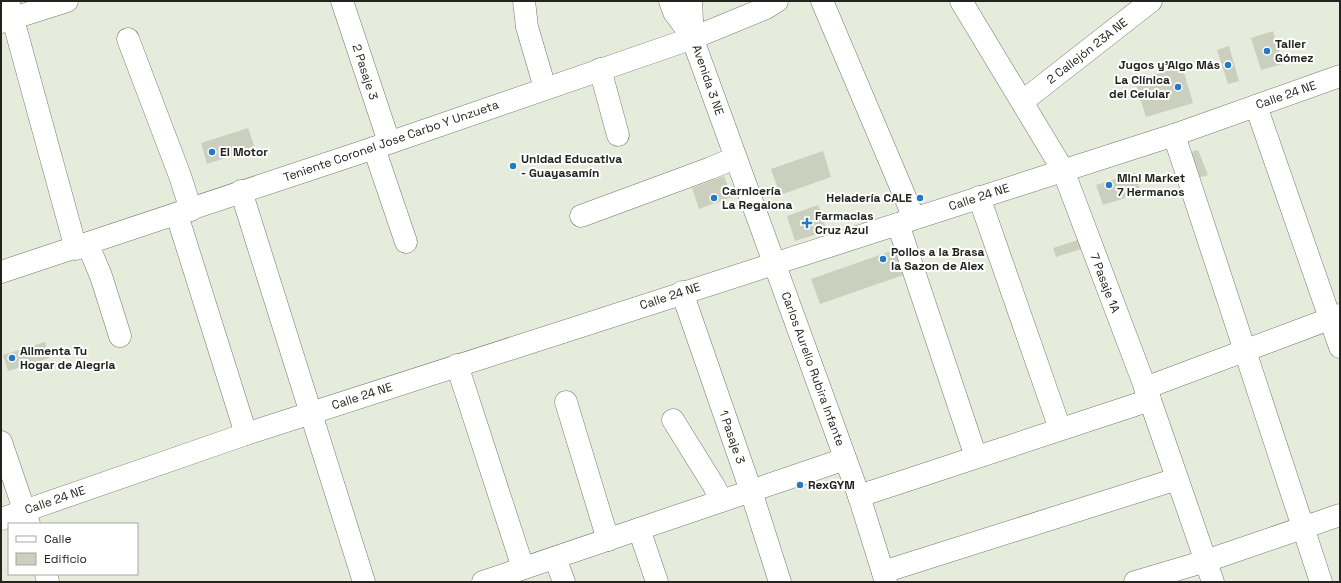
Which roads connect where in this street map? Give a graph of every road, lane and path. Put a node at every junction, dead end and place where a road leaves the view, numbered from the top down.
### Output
1 (67, 1) edge
2 (342, 1) edge
3 (524, 1) edge
4 (670, 1) edge
5 (691, 1) edge
6 (777, 1) edge
7 (822, 1) edge
8 (1151, 1) edge
9 (966, 3) edge
10 (8, 14) edge
11 (128, 38) dead end
12 (693, 38) junction
13 (600, 69) junction
14 (1340, 76) edge
15 (545, 88) junction
16 (1023, 101) junction
17 (1256, 106) junction
18 (618, 135) dead end
19 (1174, 135) junction
20 (381, 145) junction
21 (735, 158) junction
22 (1063, 170) junction
23 (241, 192) junction
24 (979, 197) junction
25 (184, 212) junction
26 (581, 216) dead end
27 (906, 221) junction
28 (406, 242) dead end
29 (82, 247) junction
30 (774, 262) junction
31 (1, 272) edge
32 (682, 292) junction
33 (1335, 317) edge
34 (120, 336) dead end
35 (1340, 347) edge
36 (1245, 351) junction
37 (457, 365) junction
38 (1147, 394) junction
39 (566, 402) dead end
40 (310, 413) junction
41 (673, 420) dead end
42 (1060, 429) junction
43 (246, 434) junction
44 (2, 445) edge
45 (976, 457) junction
46 (845, 458) junction
47 (1177, 479) junction
48 (751, 491) junction
49 (859, 496) junction
50 (721, 501) junction
51 (1340, 515) edge
52 (27, 517) edge
53 (1, 519) edge
54 (1304, 527) junction
55 (639, 529) junction
56 (608, 540) junction
57 (555, 558) junction
58 (1206, 561) junction
59 (523, 568) junction
60 (884, 577) edge
61 (364, 582) edge
62 (483, 582) edge
63 (564, 582) edge
64 (657, 582) edge
65 (780, 582) edge
66 (1135, 582) edge
67 (1213, 582) edge
68 (1321, 582) edge

1 - 10 street
2 - 20 street, 2 Pasaje 3
3 - 15 street
4 - 12 street
5 - 12 street, Avenida 3 NE
6 - 12 street, Teniente Coronel Jose Carbo Y Unzueta
7 - 27 street
8 - 16 street, 2 Callejón 23A NE
9 - 16 street, 7 Pasaje 1A
10 - 29 street
11 - 25 street
12 - 13 street, Teniente Coronel Jose Carbo Y Unzueta
12 - 21 street, Avenida 3 NE
13 - 15 street, Teniente Coronel Jose Carbo Y Unzueta
13 - 18 street
14 - 17 street, Calle 24 NE
15 - 20 street, Teniente Coronel Jose Carbo Y Unzueta
16 - 22 street, 7 Pasaje 1A
17 - 19 street, Calle 24 NE
17 - 33 street
19 - 22 street, Calle 24 NE
19 - 36 street
20 - 23 street, Teniente Coronel Jose Carbo Y Unzueta
20 - 28 street, 2 Pasaje 3
21 - 26 street
21 - 30 street, Carlos Aurelio Rubira Infante
22 - 24 street, Calle 24 NE
22 - 38 street, 7 Pasaje 1A
23 - 25 street, Teniente Coronel Jose Carbo Y Unzueta
23 - 40 street
24 - 27 street, Calle 24 NE
24 - 42 street
25 - 29 street, Teniente Coronel Jose Carbo Y Unzueta
25 - 43 street
27 - 30 street, Calle 24 NE
27 - 45 street
29 - 31 street, Teniente Coronel Jose Carbo Y Unzueta
29 - 34 street
30 - 32 street, Calle 24 NE
30 - 46 street, Carlos Aurelio Rubira Infante
32 - 37 street, Calle 24 NE
32 - 48 street, 1 Pasaje 3
33 - 35 street
33 - 36 street
36 - 38 street
36 - 54 street
37 - 40 street, Calle 24 NE
37 - 59 street
38 - 42 street
38 - 47 street, 7 Pasaje 1A
39 - 56 street
40 - 43 street, Calle 24 NE
40 - 61 street
41 - 50 street
42 - 45 street
43 - 52 street, Calle 24 NE
44 - 52 street
45 - 49 street
46 - 48 street
46 - 49 street, Carlos Aurelio Rubira Infante
47 - 58 street, 7 Pasaje 1A
47 - 60 street
48 - 50 street
48 - 65 street, 1 Pasaje 3
49 - 60 street, Carlos Aurelio Rubira Infante
50 - 55 street
51 - 54 street
52 - 53 street, Calle 24 NE
54 - 58 street
54 - 68 street
55 - 56 street
55 - 64 street
56 - 57 street
57 - 59 street
57 - 63 street
58 - 66 street
58 - 67 street, 7 Pasaje 1A
59 - 62 street

